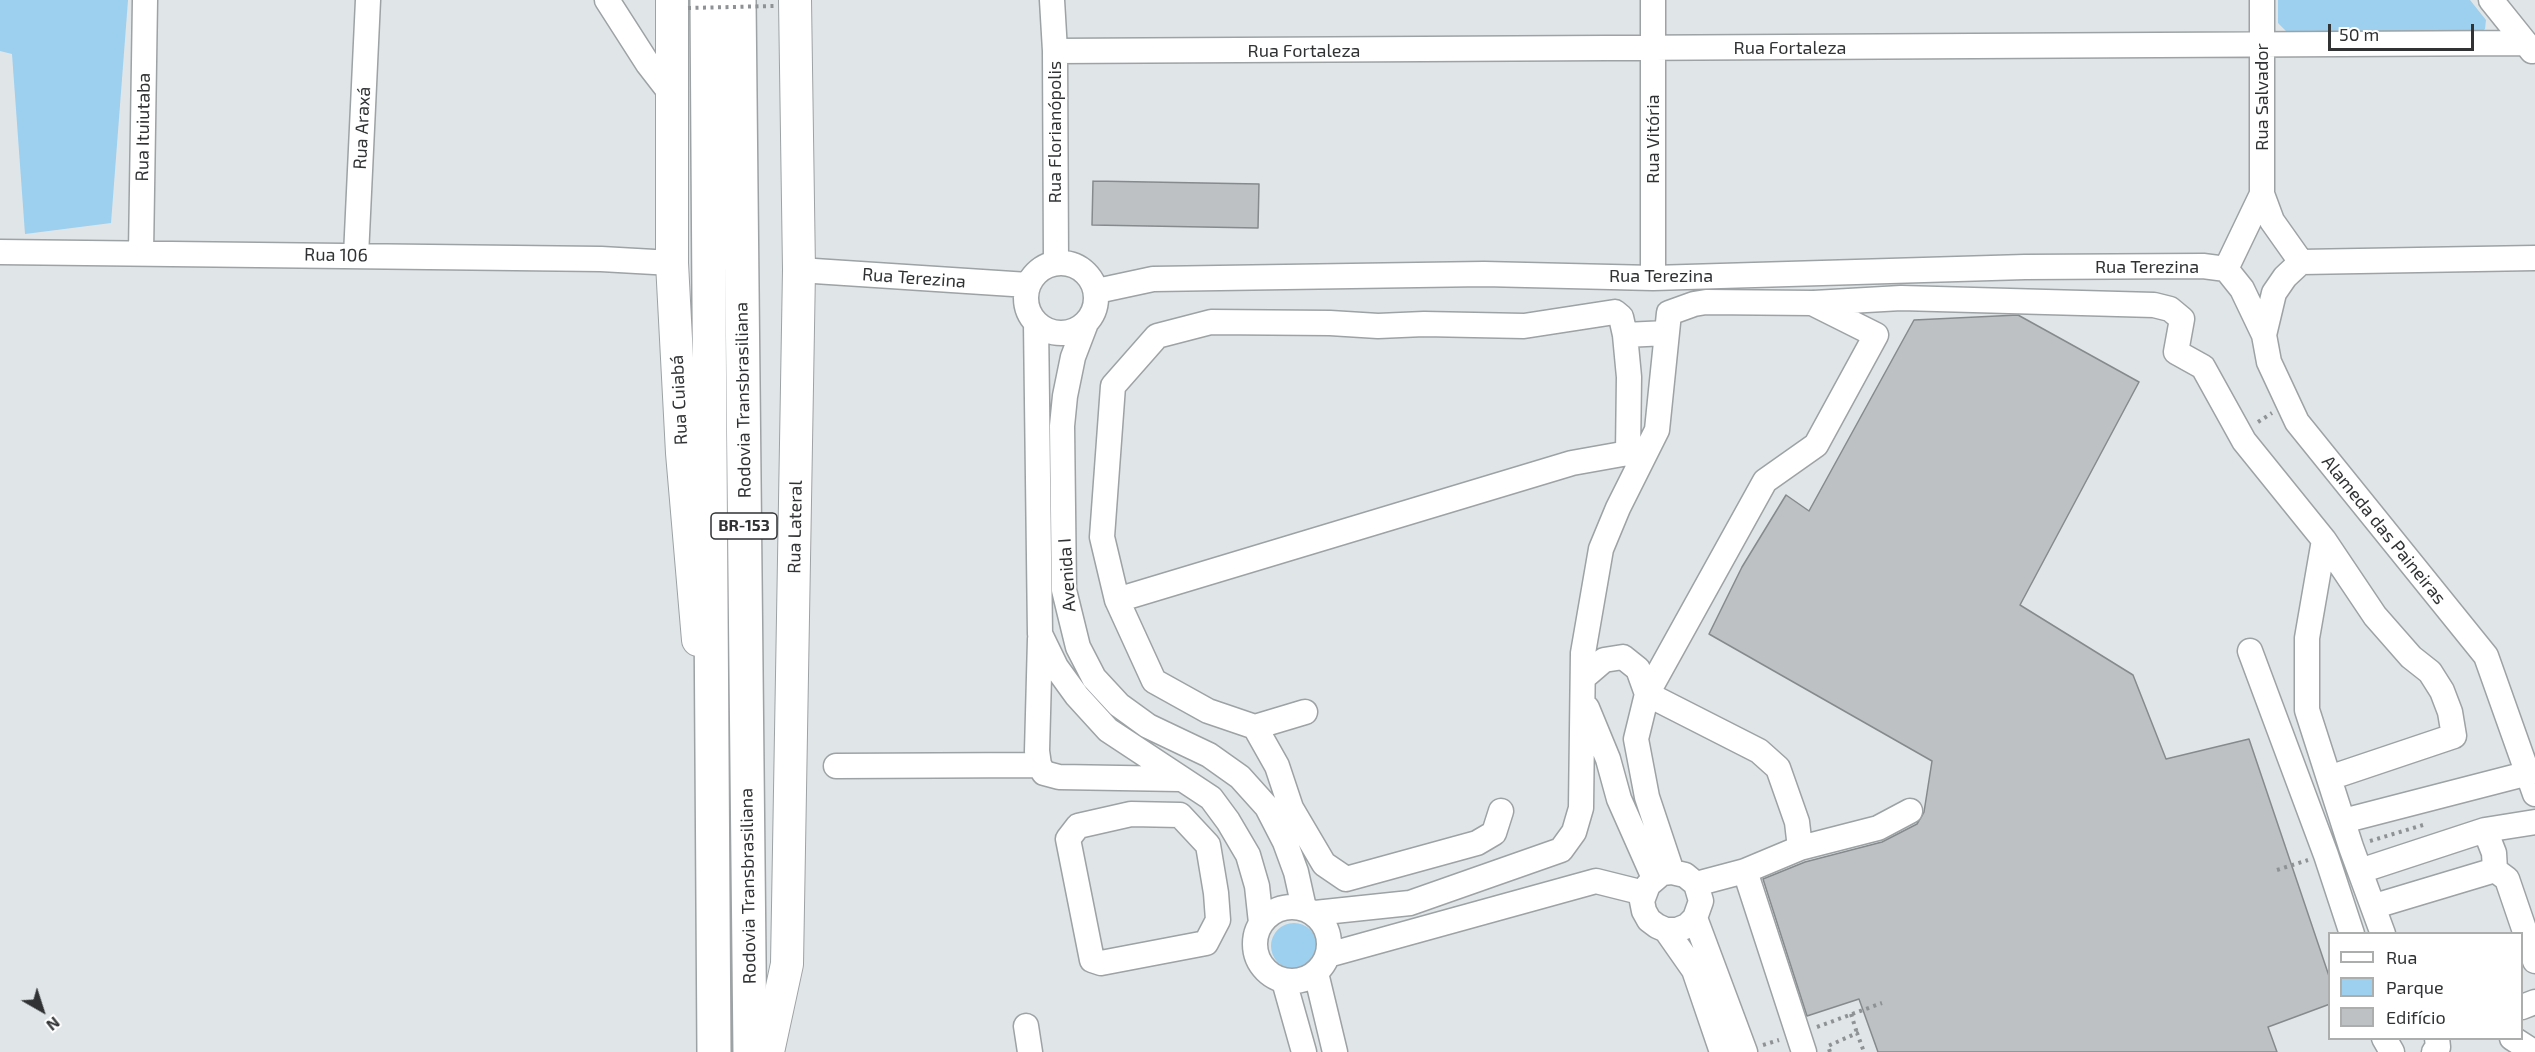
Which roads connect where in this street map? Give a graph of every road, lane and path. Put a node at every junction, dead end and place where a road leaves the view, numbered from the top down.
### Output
1 (145, 0) edge
2 (368, 0) edge
3 (607, 0) edge
4 (739, 0) edge
5 (1052, 0) edge
6 (1653, 0) edge
7 (2262, 0) edge
8 (2491, 0) edge
9 (689, 3) edge
10 (784, 3) edge
11 (2261, 44) junction
12 (1653, 49) junction
13 (2530, 50) edge
14 (1054, 51) junction
15 (672, 95) junction
16 (2262, 194) junction
17 (0, 252) edge
18 (141, 254) junction
19 (356, 255) junction
20 (2535, 258) edge
21 (2301, 262) junction
22 (672, 263) junction
23 (1056, 263) junction
24 (2226, 269) junction
25 (800, 270) junction
26 (1653, 278) junction
27 (1028, 285) junction
28 (1097, 291) junction
29 (1901, 298) junction
30 (1812, 303) junction
31 (1036, 323) junction
32 (1086, 323) junction
33 (1667, 333) junction
34 (1876, 334) junction
35 (1625, 335) junction
36 (2264, 335) junction
37 (1636, 455) junction
38 (2324, 540) junction
39 (1117, 600) junction
40 (1040, 634) junction
41 (2250, 651) dead end
42 (1583, 688) junction
43 (1647, 694) junction
44 (1305, 712) dead end
45 (1255, 727) junction
46 (1040, 765) junction
47 (836, 766) dead end
48 (1127, 778) junction
49 (2329, 778) junction
50 (1181, 779) junction
51 (2532, 784) edge
52 (712, 800) junction
53 (1501, 811) dead end
54 (1910, 811) dead end
55 (1120, 816) junction
56 (2343, 821) junction
57 (2431, 822) dead end
58 (2535, 822) edge
59 (2485, 830) junction
60 (2351, 847) junction
61 (1800, 848) junction
62 (1438, 853) junction
63 (2326, 855) junction
64 (2277, 870) dead end
65 (2495, 870) junction
66 (1745, 871) junction
67 (2360, 871) junction
68 (1476, 879) junction
69 (1656, 881) junction
70 (1696, 884) junction
71 (2375, 906) junction
72 (1310, 911) junction
73 (1695, 918) junction
74 (1261, 923) junction
75 (1666, 930) junction
76 (2352, 932) edge
77 (2383, 932) edge
78 (2535, 961) edge
79 (1322, 964) junction
80 (1284, 981) junction
81 (1851, 1014) dead end
82 (1026, 1026) dead end
83 (1857, 1033) junction
84 (2515, 1040) edge
85 (714, 1052) edge
86 (750, 1052) edge
87 (768, 1052) edge
88 (1030, 1052) edge
89 (1304, 1052) edge
90 (1335, 1052) edge
91 (1722, 1052) edge
92 (1745, 1052) edge
93 (1804, 1052) edge
94 (1830, 1052) edge
95 (1864, 1052) edge
96 (2534, 1052) edge

1 - 18 street, Rua Ituiutaba
2 - 19 street, Rua Araxá
3 - 15 street
4 - 86 highway, Rodovia Transbrasiliana / BR-153
5 - 14 street, Rua Florianópolis
6 - 12 street, Rua Vitória
7 - 11 street, Rua Salvador
8 - 13 street
9 - 10 path, bridge
9 - 15 main road, Rua Cuiabá
9 - 52 highway, Rodovia Transbrasiliana / BR-153
10 - 25 main road, Rua Lateral
11 - 12 street, Rua Fortaleza
11 - 13 street, Rua Fortaleza
11 - 16 street, Rua Salvador
12 - 14 street, Rua Fortaleza
12 - 26 street, Rua Vitória
14 - 23 street, Rua Florianópolis
15 - 22 main road, Rua Cuiabá
16 - 21 street, Rua Salvador
16 - 24 street, Rua Salvador
17 - 18 street, Rua 106
18 - 19 street, Rua 106
19 - 22 street, Rua 106
20 - 21 street
21 - 36 street
22 - 52 main road, Rua Cuiabá
23 - 27 street
23 - 28 street
24 - 26 street, Rua Terezina
24 - 36 street, Alameda das Paineiras
25 - 27 street, Rua Terezina
25 - 87 main road, Rua Lateral
26 - 28 street, Rua Terezina
27 - 31 street
28 - 32 street
29 - 30 street
29 - 34 street
29 - 38 street
30 - 33 street
30 - 34 street
31 - 32 street
31 - 40 street, Avenida I
32 - 72 street, Avenida I
33 - 35 street
33 - 37 street
34 - 43 street
35 - 37 street
35 - 39 street
36 - 51 street, Alameda das Paineiras
37 - 39 street
37 - 42 street
38 - 49 street
38 - 49 street
39 - 45 street
40 - 46 street
40 - 50 street, Avenida I
41 - 63 street
42 - 43 street
42 - 68 street
42 - 69 street
43 - 61 street
43 - 69 street
44 - 45 street
45 - 62 street
46 - 47 street
46 - 48 street
48 - 50 street
48 - 55 street
49 - 56 street
50 - 74 street, Avenida I
51 - 56 street
52 - 85 highway, Rodovia Transbrasiliana / BR-153
53 - 62 street
54 - 61 street
55 - 55 street
56 - 60 street
57 - 60 path
58 - 59 street
59 - 65 street
59 - 67 street
60 - 67 street
61 - 66 street
62 - 68 street
63 - 64 path
63 - 76 street
65 - 71 street
65 - 78 street
66 - 70 street
66 - 93 street
67 - 71 street
68 - 72 street
69 - 70 street
69 - 75 street
69 - 79 street
70 - 73 street
71 - 77 street
72 - 74 street
72 - 79 street
73 - 75 street
73 - 92 street
74 - 80 street
75 - 91 street
79 - 80 street
79 - 90 street
80 - 89 street
81 - 83 path
82 - 88 street
83 - 94 path
83 - 95 path
84 - 96 street

